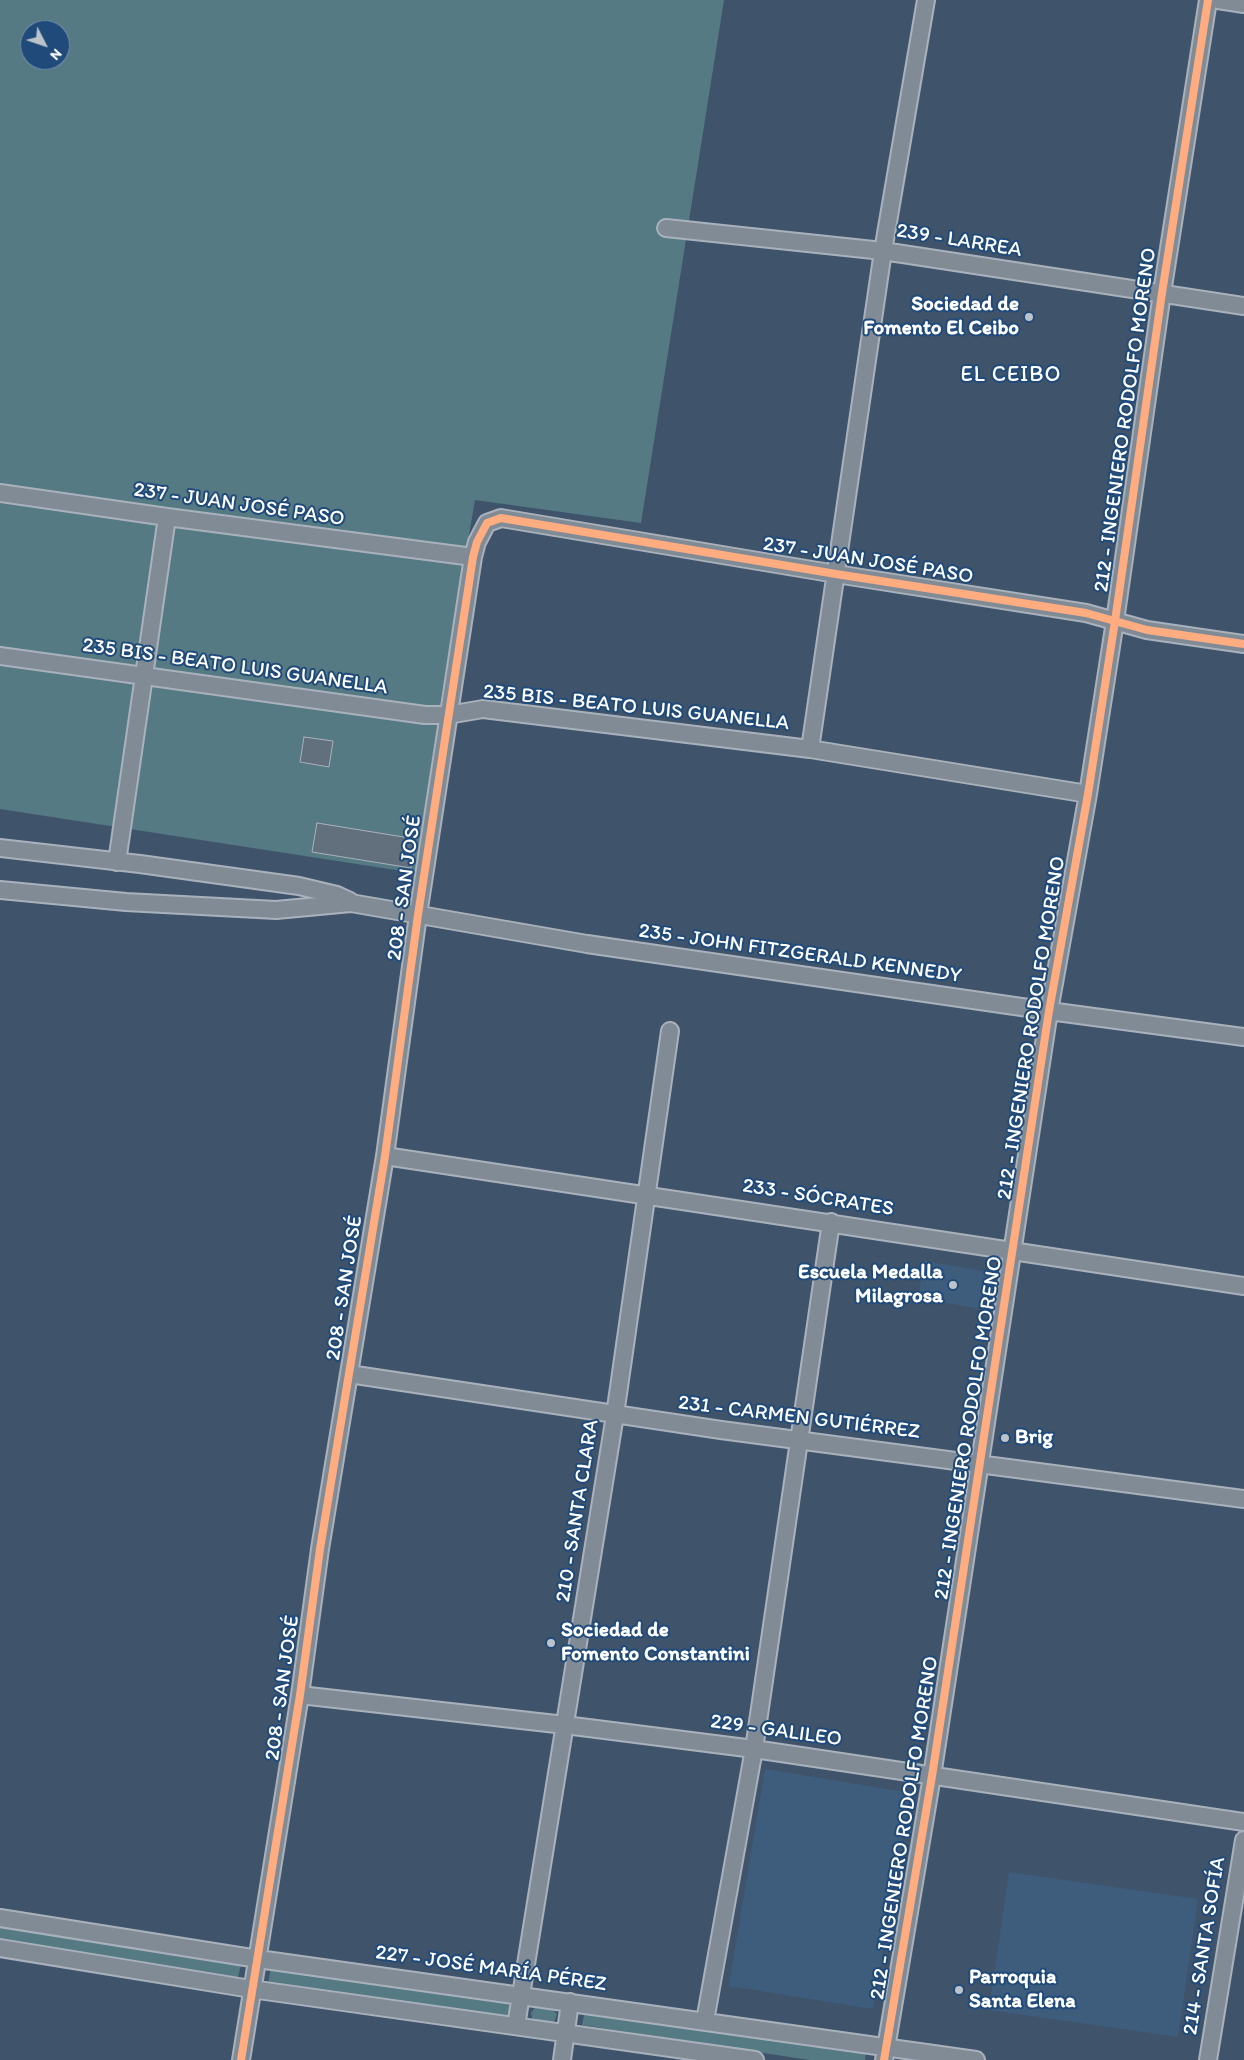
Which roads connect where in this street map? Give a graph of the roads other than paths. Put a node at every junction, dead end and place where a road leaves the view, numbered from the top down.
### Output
1 (926, 0) edge
2 (1208, 0) edge
3 (1218, 0) edge
4 (1244, 4) edge
5 (666, 228) dead end
6 (883, 251) junction
7 (1162, 293) junction
8 (1244, 306) edge
9 (0, 493) edge
10 (167, 517) junction
11 (487, 523) joint
12 (473, 558) junction
13 (836, 574) junction
14 (1115, 622) junction
15 (1244, 644) edge
16 (0, 656) edge
17 (144, 676) junction
18 (448, 715) junction
19 (810, 749) junction
20 (1088, 794) junction
21 (0, 848) edge
22 (117, 862) junction
23 (0, 890) edge
24 (352, 902) junction
25 (418, 915) junction
26 (1049, 1011) junction
27 (670, 1031) dead end
28 (1244, 1037) edge
29 (385, 1156) junction
30 (647, 1194) junction
31 (831, 1222) junction
32 (1014, 1250) junction
33 (1244, 1286) edge
34 (349, 1374) junction
35 (615, 1415) junction
36 (800, 1441) junction
37 (981, 1464) junction
38 (1244, 1499) edge
39 (300, 1695) junction
40 (566, 1725) junction
41 (754, 1749) junction
42 (932, 1776) junction
43 (1244, 1822) edge
44 (1244, 1840) edge
45 (0, 1918) edge
46 (0, 1948) edge
47 (258, 1959) junction
48 (251, 1989) junction
49 (521, 1994) junction
50 (570, 2002) junction
51 (705, 2021) junction
52 (516, 2026) junction
53 (566, 2034) junction
54 (885, 2054) edge
55 (241, 2060) edge
56 (562, 2060) edge
57 (755, 2060) edge
58 (976, 2060) edge
59 (1208, 2060) edge

1 - 6 street
2 - 7 street, 212 - INGENIERO RODOLFO MORENO
3 - 4 street
5 - 6 street, 239 - LARREA
6 - 7 street, 239 - LARREA
6 - 13 street
7 - 8 street, 239 - LARREA
7 - 14 street, 212 - INGENIERO RODOLFO MORENO
9 - 10 street, 237 - JUAN JOSÉ PASO
10 - 12 street, 237 - JUAN JOSÉ PASO
10 - 17 street
11 - 12 street, 208 - SAN JOSÉ
11 - 13 street, 237 - JUAN JOSÉ PASO
12 - 18 street, 208 - SAN JOSÉ
13 - 14 street, 237 - JUAN JOSÉ PASO
13 - 19 street
14 - 15 street, 237 - JUAN JOSÉ PASO
14 - 20 street, 212 - INGENIERO RODOLFO MORENO
16 - 17 street, 235 BIS - BEATO LUIS GUANELLA
17 - 18 street, 235 BIS - BEATO LUIS GUANELLA
17 - 22 street
18 - 19 street, 235 BIS - BEATO LUIS GUANELLA
18 - 25 street, 208 - SAN JOSÉ
19 - 20 street, 235 BIS - BEATO LUIS GUANELLA
20 - 26 street, 212 - INGENIERO RODOLFO MORENO
21 - 22 street, 235 - JOHN FITZGERALD KENNEDY
22 - 24 street, 235 - JOHN FITZGERALD KENNEDY
23 - 24 street, 235 - JOHN FITZGERALD KENNEDY
24 - 25 street, 235 - JOHN FITZGERALD KENNEDY
25 - 26 street, 235 - JOHN FITZGERALD KENNEDY
25 - 29 street, 208 - SAN JOSÉ
26 - 28 street, 235 - JOHN FITZGERALD KENNEDY
26 - 32 street, 212 - INGENIERO RODOLFO MORENO
27 - 30 street, 210 - SANTA CLARA
29 - 30 street, 233 - SÓCRATES
29 - 34 street, 208 - SAN JOSÉ
30 - 31 street, 233 - SÓCRATES
30 - 35 street, 210 - SANTA CLARA
31 - 32 street, 233 - SÓCRATES
31 - 36 street
32 - 33 street, 233 - SÓCRATES
32 - 37 street, 212 - INGENIERO RODOLFO MORENO
34 - 35 street, 231 - CARMEN GUTIÉRREZ
34 - 39 street, 208 - SAN JOSÉ
35 - 36 street, 231 - CARMEN GUTIÉRREZ
35 - 40 street, 210 - SANTA CLARA
36 - 37 street, 231 - CARMEN GUTIÉRREZ
36 - 41 street
37 - 38 street, 231 - CARMEN GUTIÉRREZ
37 - 42 street, 212 - INGENIERO RODOLFO MORENO
39 - 40 street, 229 - GALILEO
39 - 47 street, 208 - SAN JOSÉ
40 - 41 street, 229 - GALILEO
40 - 49 street, 210 - SANTA CLARA
41 - 42 street, 229 - GALILEO
41 - 51 street
42 - 43 street, 229 - GALILEO
42 - 54 street, 212 - INGENIERO RODOLFO MORENO
44 - 59 street, 214 - SANTA SOFÍA
45 - 47 street, 227 - JOSÉ MARÍA PÉREZ
46 - 48 street
47 - 48 street, 208 - SAN JOSÉ
47 - 49 street, 227 - JOSÉ MARÍA PÉREZ
48 - 52 street
48 - 55 street, 208 - SAN JOSÉ
49 - 50 street, 227 - JOSÉ MARÍA PÉREZ
49 - 52 street, 210 - SANTA CLARA
50 - 51 street, 227 - JOSÉ MARÍA PÉREZ
50 - 53 street
51 - 54 street, 227 - JOSÉ MARÍA PÉREZ
52 - 53 street
53 - 56 street
53 - 57 street
54 - 58 street, 227 - JOSÉ MARÍA PÉREZ

